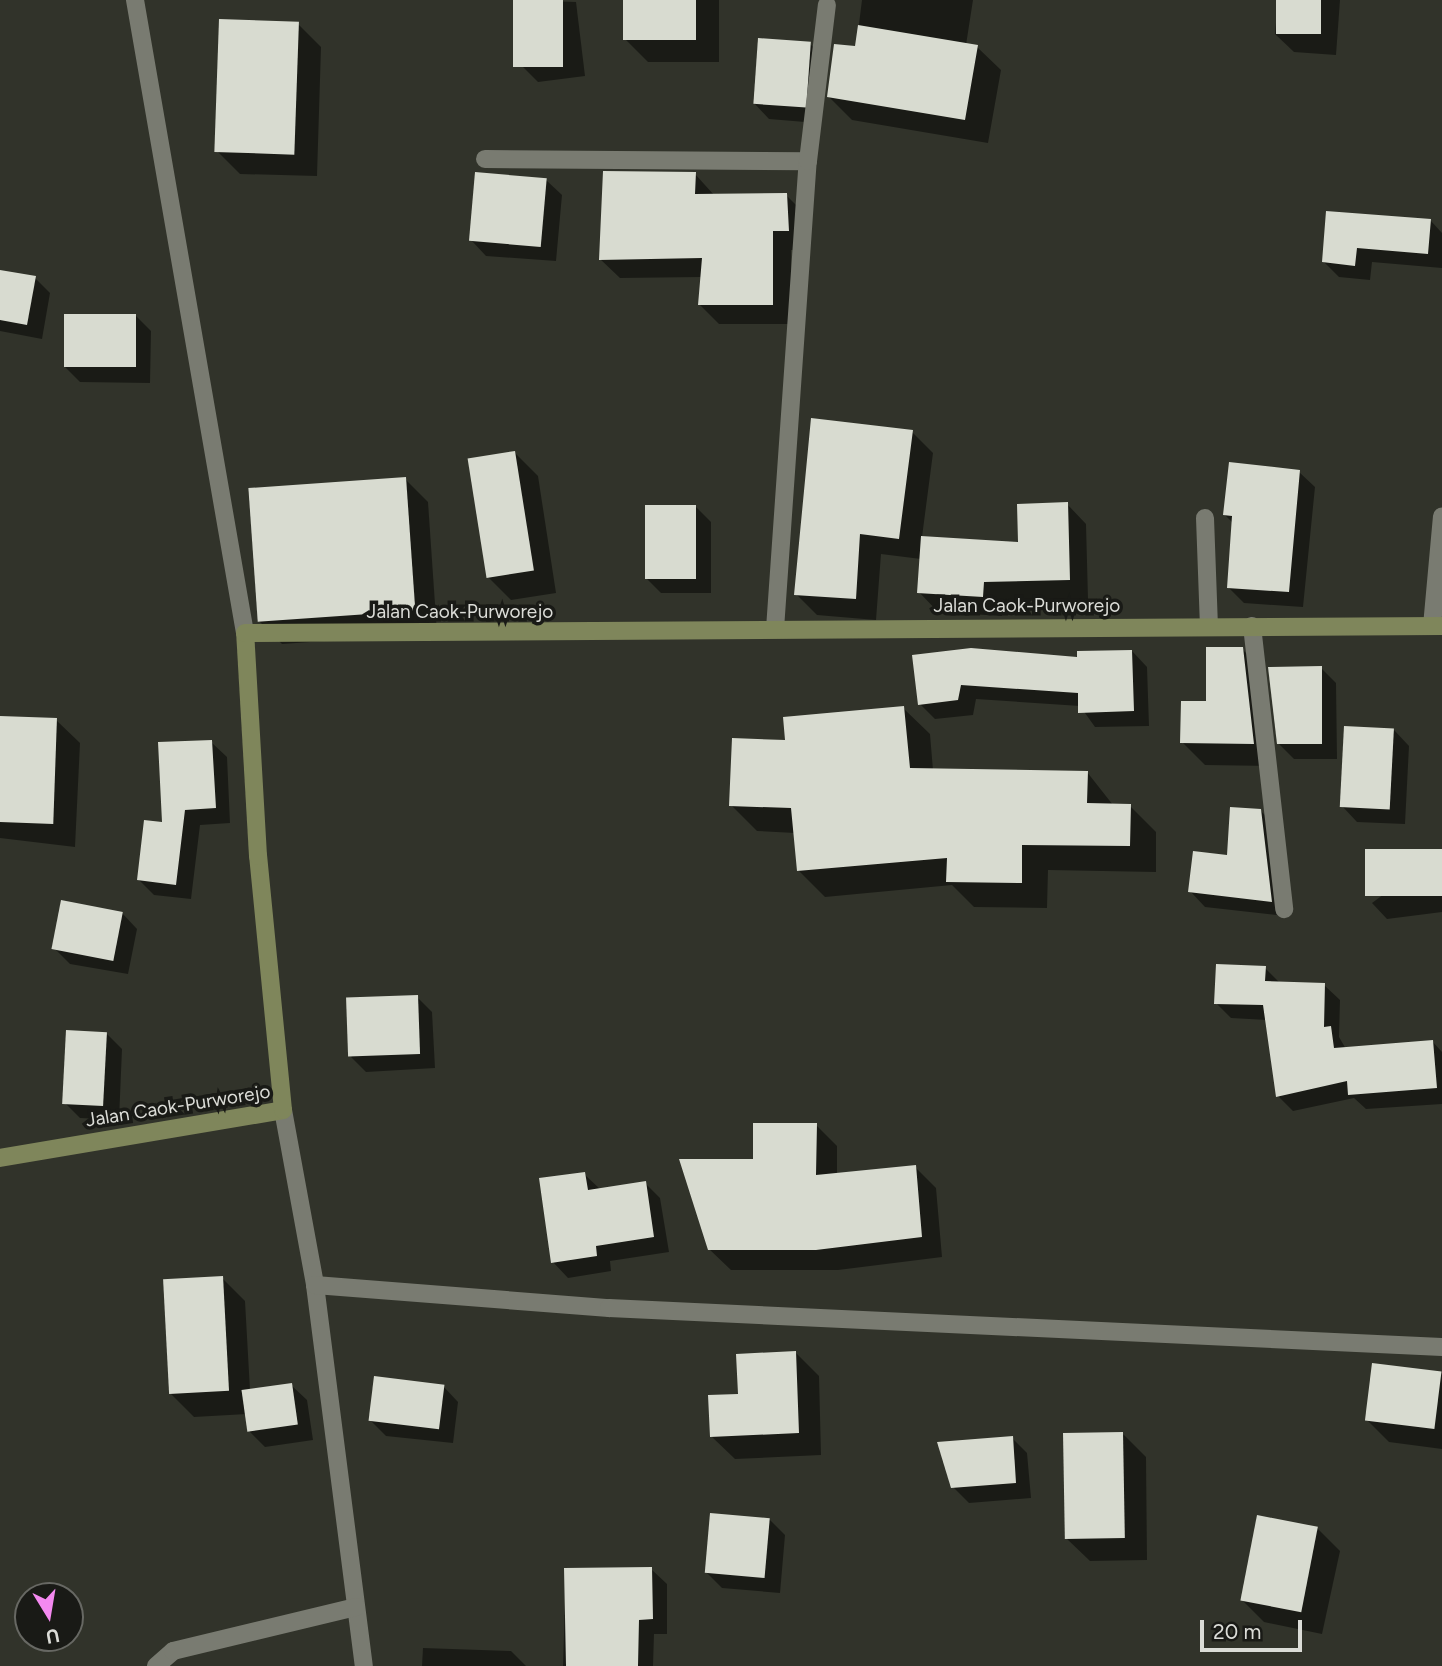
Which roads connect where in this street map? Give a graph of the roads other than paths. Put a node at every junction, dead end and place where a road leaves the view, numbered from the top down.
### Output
1 (135, 0) edge
2 (828, 4) edge
3 (485, 159) dead end
4 (808, 161) junction
5 (1442, 516) edge
6 (1205, 517) dead end
7 (1209, 626) junction
8 (1252, 626) junction
9 (1437, 626) edge
10 (775, 629) junction
11 (245, 633) junction
12 (1284, 909) dead end
13 (283, 1110) junction
14 (0, 1158) edge
15 (315, 1285) junction
16 (1442, 1347) edge
17 (356, 1607) junction
18 (156, 1666) edge
19 (364, 1666) edge

1 - 11 street
2 - 4 street
3 - 4 street
4 - 10 street
5 - 9 street
6 - 7 street
7 - 8 street, Jalan Caok-Purworejo
7 - 10 street, Jalan Caok-Purworejo
8 - 9 street, Jalan Caok-Purworejo
8 - 12 street
10 - 11 street, Jalan Caok-Purworejo
11 - 13 street, Jalan Caok-Purworejo
13 - 14 street, Jalan Caok-Purworejo
13 - 15 street
15 - 16 street
15 - 17 street
17 - 18 street
17 - 19 street

